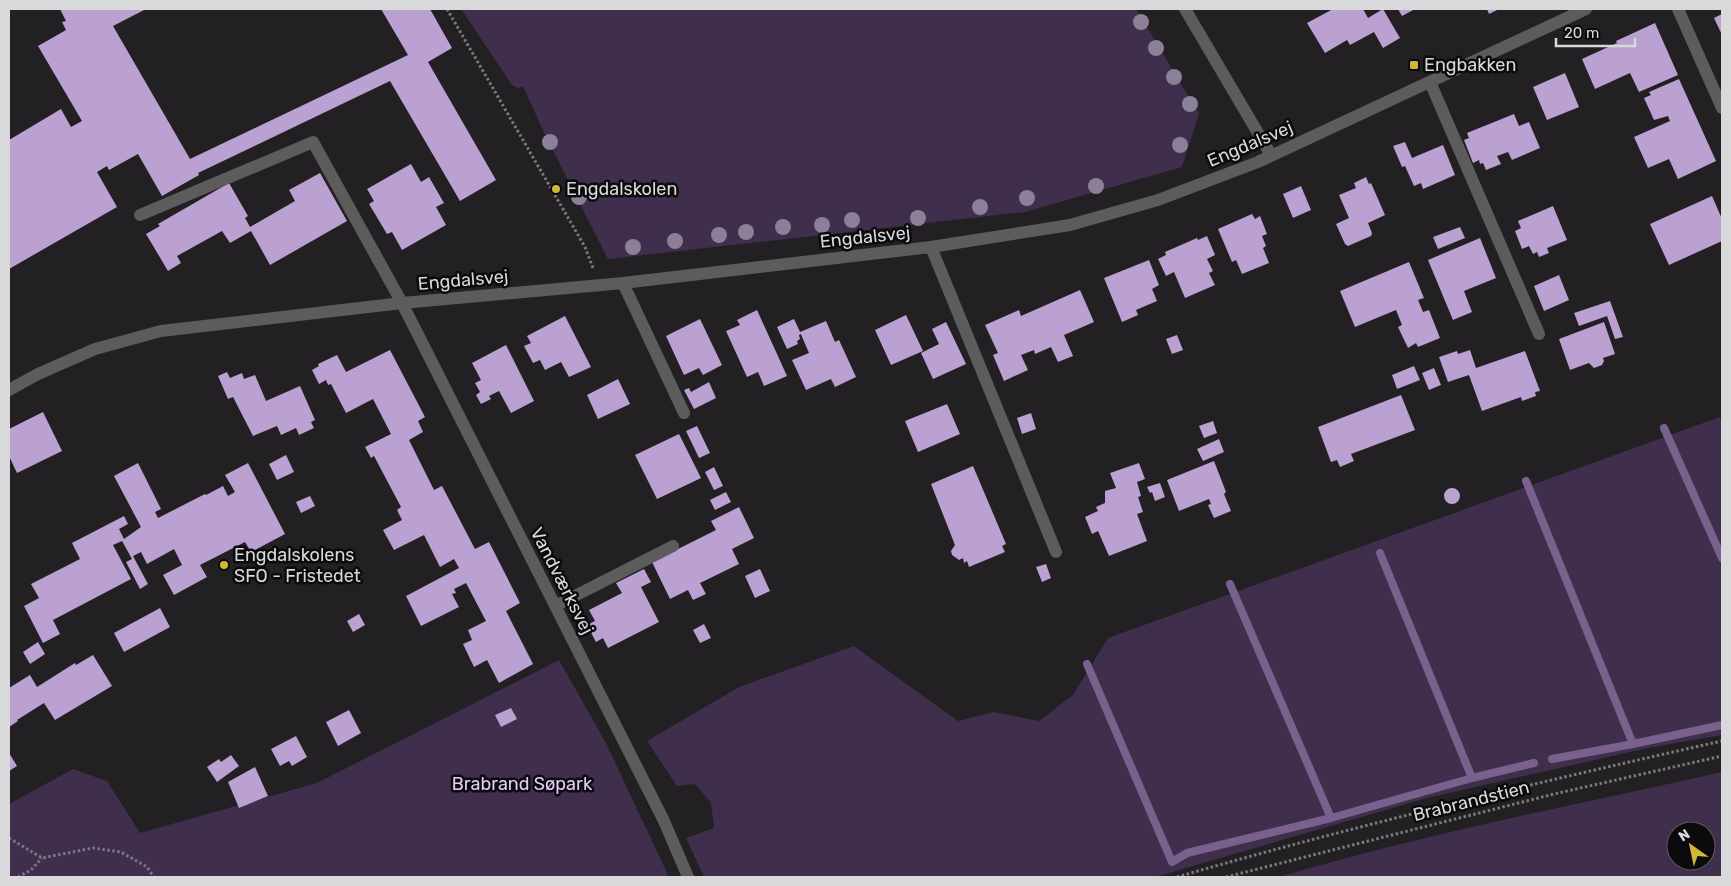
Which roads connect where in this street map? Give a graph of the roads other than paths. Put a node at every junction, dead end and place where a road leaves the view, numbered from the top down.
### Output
1 (1185, 9) edge
2 (1586, 9) edge
3 (1678, 9) edge
4 (1430, 82) junction
5 (1722, 108) edge
6 (1271, 156) junction
7 (140, 215) dead end
8 (931, 247) junction
9 (623, 283) junction
10 (402, 303) junction
11 (1539, 334) dead end
12 (9, 390) edge
13 (684, 413) dead end
14 (673, 546) dead end
15 (1056, 552) dead end
16 (555, 606) junction
17 (688, 877) edge

1 - 6 street
2 - 4 street, Engdalsvej
3 - 5 street
4 - 6 street, Engdalsvej
4 - 11 street
6 - 8 street, Engdalsvej
7 - 10 street, Vandværksvej
8 - 9 street, Engdalsvej
8 - 15 street, Engdalsvej
9 - 10 street, Engdalsvej
9 - 13 street
10 - 12 street, Engdalsvej
10 - 16 street, Vandværksvej
14 - 16 street
16 - 17 street, Vandværksvej

